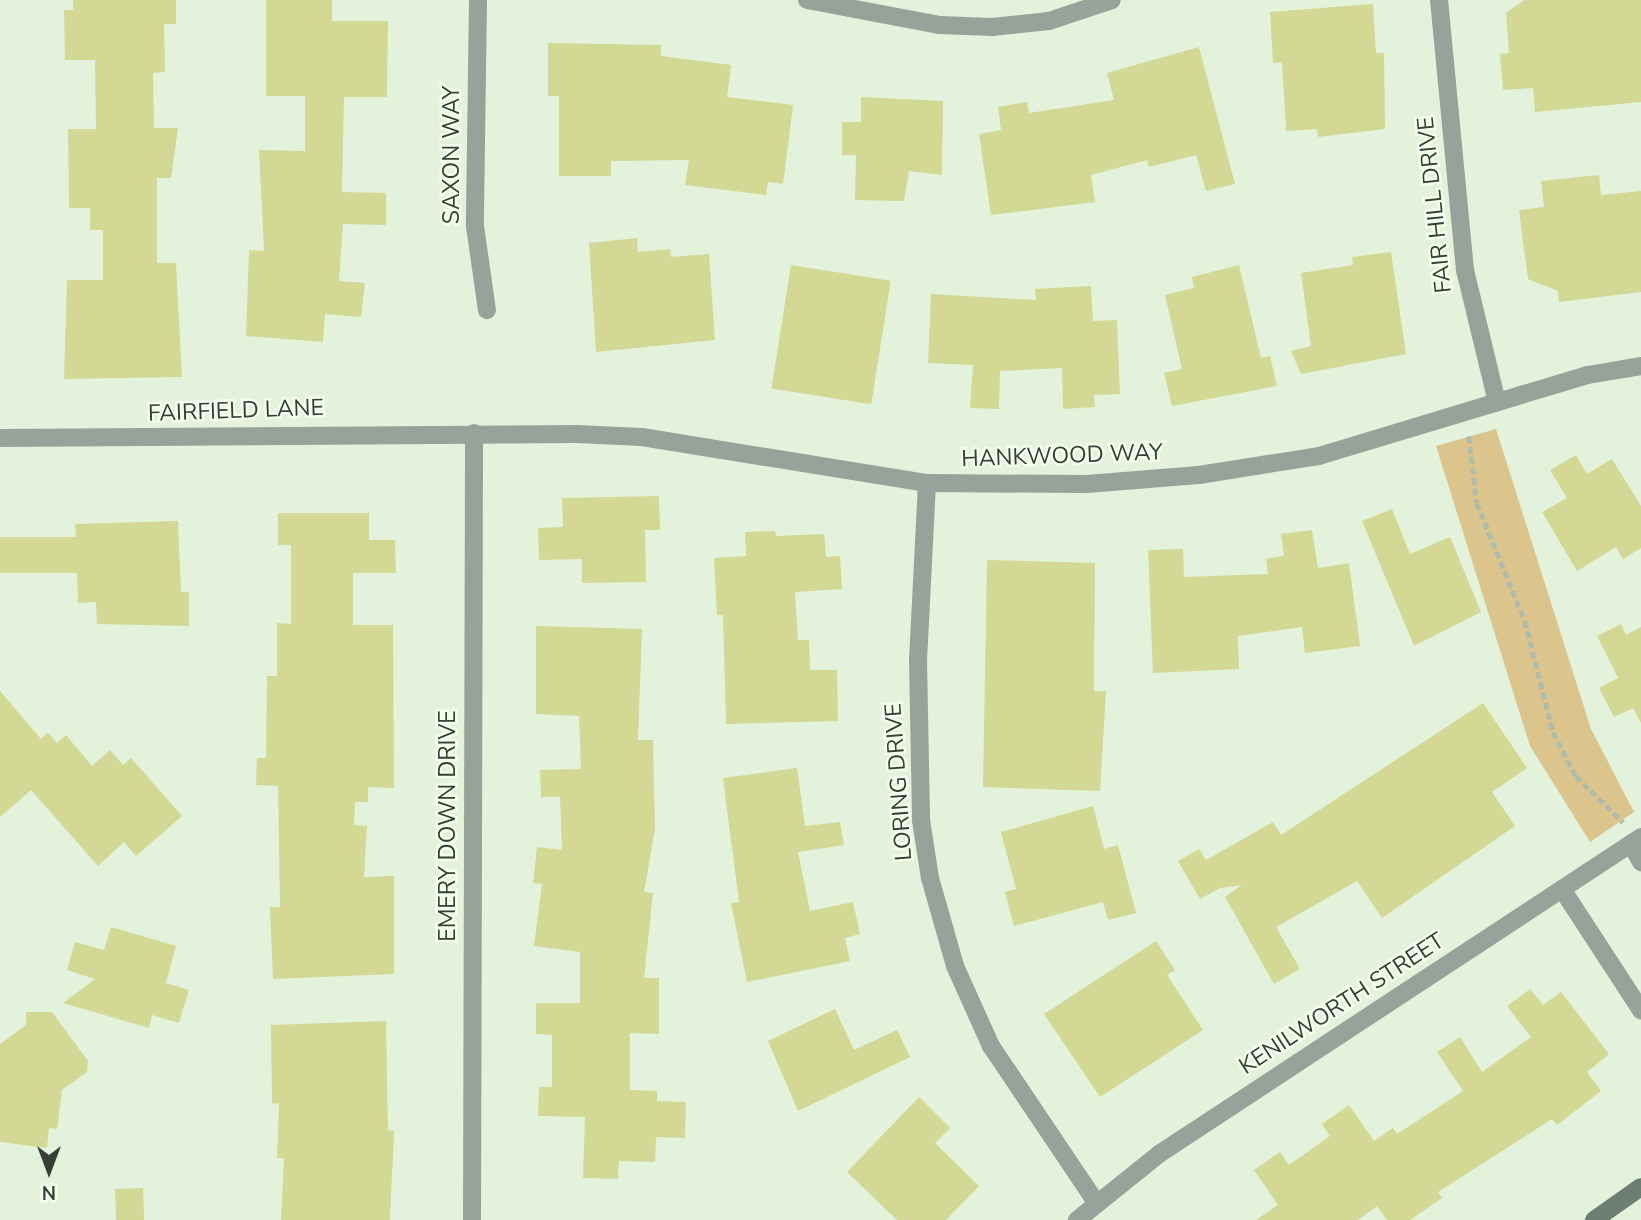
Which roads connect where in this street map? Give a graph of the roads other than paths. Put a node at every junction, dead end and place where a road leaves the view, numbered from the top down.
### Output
1 (478, 0) edge
2 (807, 0) edge
3 (1112, 0) edge
4 (1439, 0) edge
5 (487, 310) dead end
6 (1641, 366) edge
7 (1497, 402) junction
8 (474, 433) junction
9 (0, 438) edge
10 (927, 483) junction
11 (1634, 836) edge
12 (1641, 862) edge
13 (1562, 889) junction
14 (1641, 1010) edge
15 (1641, 1187) edge
16 (1096, 1202) junction
17 (471, 1220) edge
18 (1077, 1220) edge
19 (1594, 1220) edge

1 - 5 street, SAXON WAY
2 - 3 street
4 - 7 street, FAIR HILL DRIVE
6 - 7 street, HANKWOOD WAY
7 - 10 street, HANKWOOD WAY
8 - 9 street, FAIRFIELD LANE
8 - 10 street, HANKWOOD WAY
8 - 17 street, EMERY DOWN DRIVE
10 - 16 street, LORING DRIVE
11 - 12 street
11 - 13 street, KENILWORTH STREET
13 - 14 street
13 - 16 street, KENILWORTH STREET
15 - 19 main road
16 - 18 street, KENILWORTH STREET

